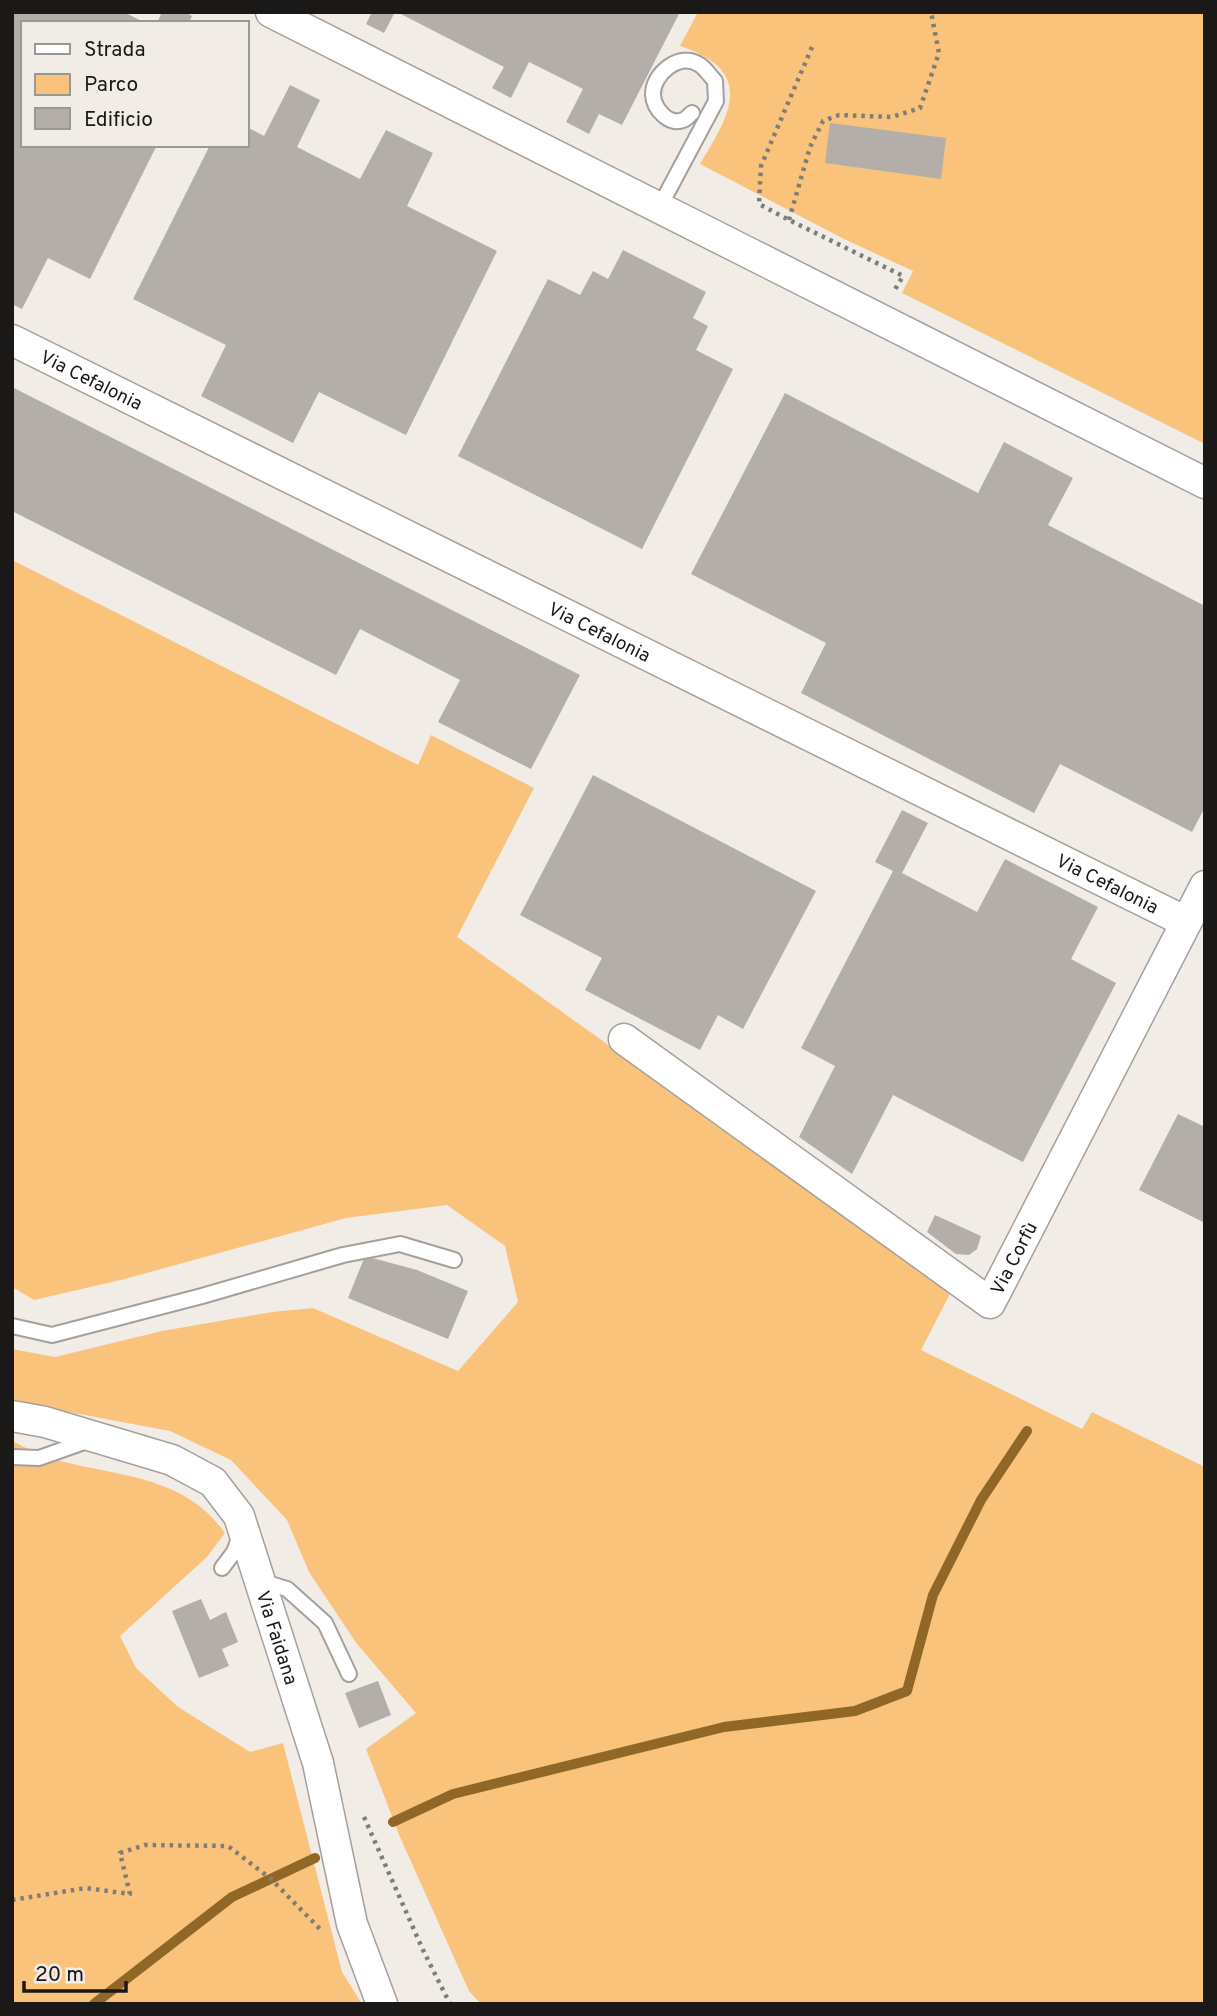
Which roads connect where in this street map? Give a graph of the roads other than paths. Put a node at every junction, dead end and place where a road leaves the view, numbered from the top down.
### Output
1 (271, 12) edge
2 (692, 113) dead end
3 (659, 208) junction
4 (12, 340) edge
5 (1205, 483) edge
6 (1205, 886) edge
7 (1186, 922) junction
8 (624, 1040) dead end
9 (454, 1260) dead end
10 (12, 1326) edge
11 (12, 1416) edge
12 (98, 1437) junction
13 (12, 1457) edge
14 (243, 1528) junction
15 (222, 1568) dead end
16 (259, 1580) junction
17 (348, 1674) dead end
18 (382, 2004) edge

1 - 3 street
2 - 3 lane
3 - 5 street
4 - 7 street, Via Cefalonia
6 - 7 street, Via Corfù
7 - 8 street, Via Corfù
9 - 10 lane
11 - 12 street, Via Faidana
12 - 13 lane
12 - 14 street, Via Faidana
14 - 15 lane
14 - 16 street, Via Faidana
16 - 17 lane
16 - 18 street, Via Faidana

